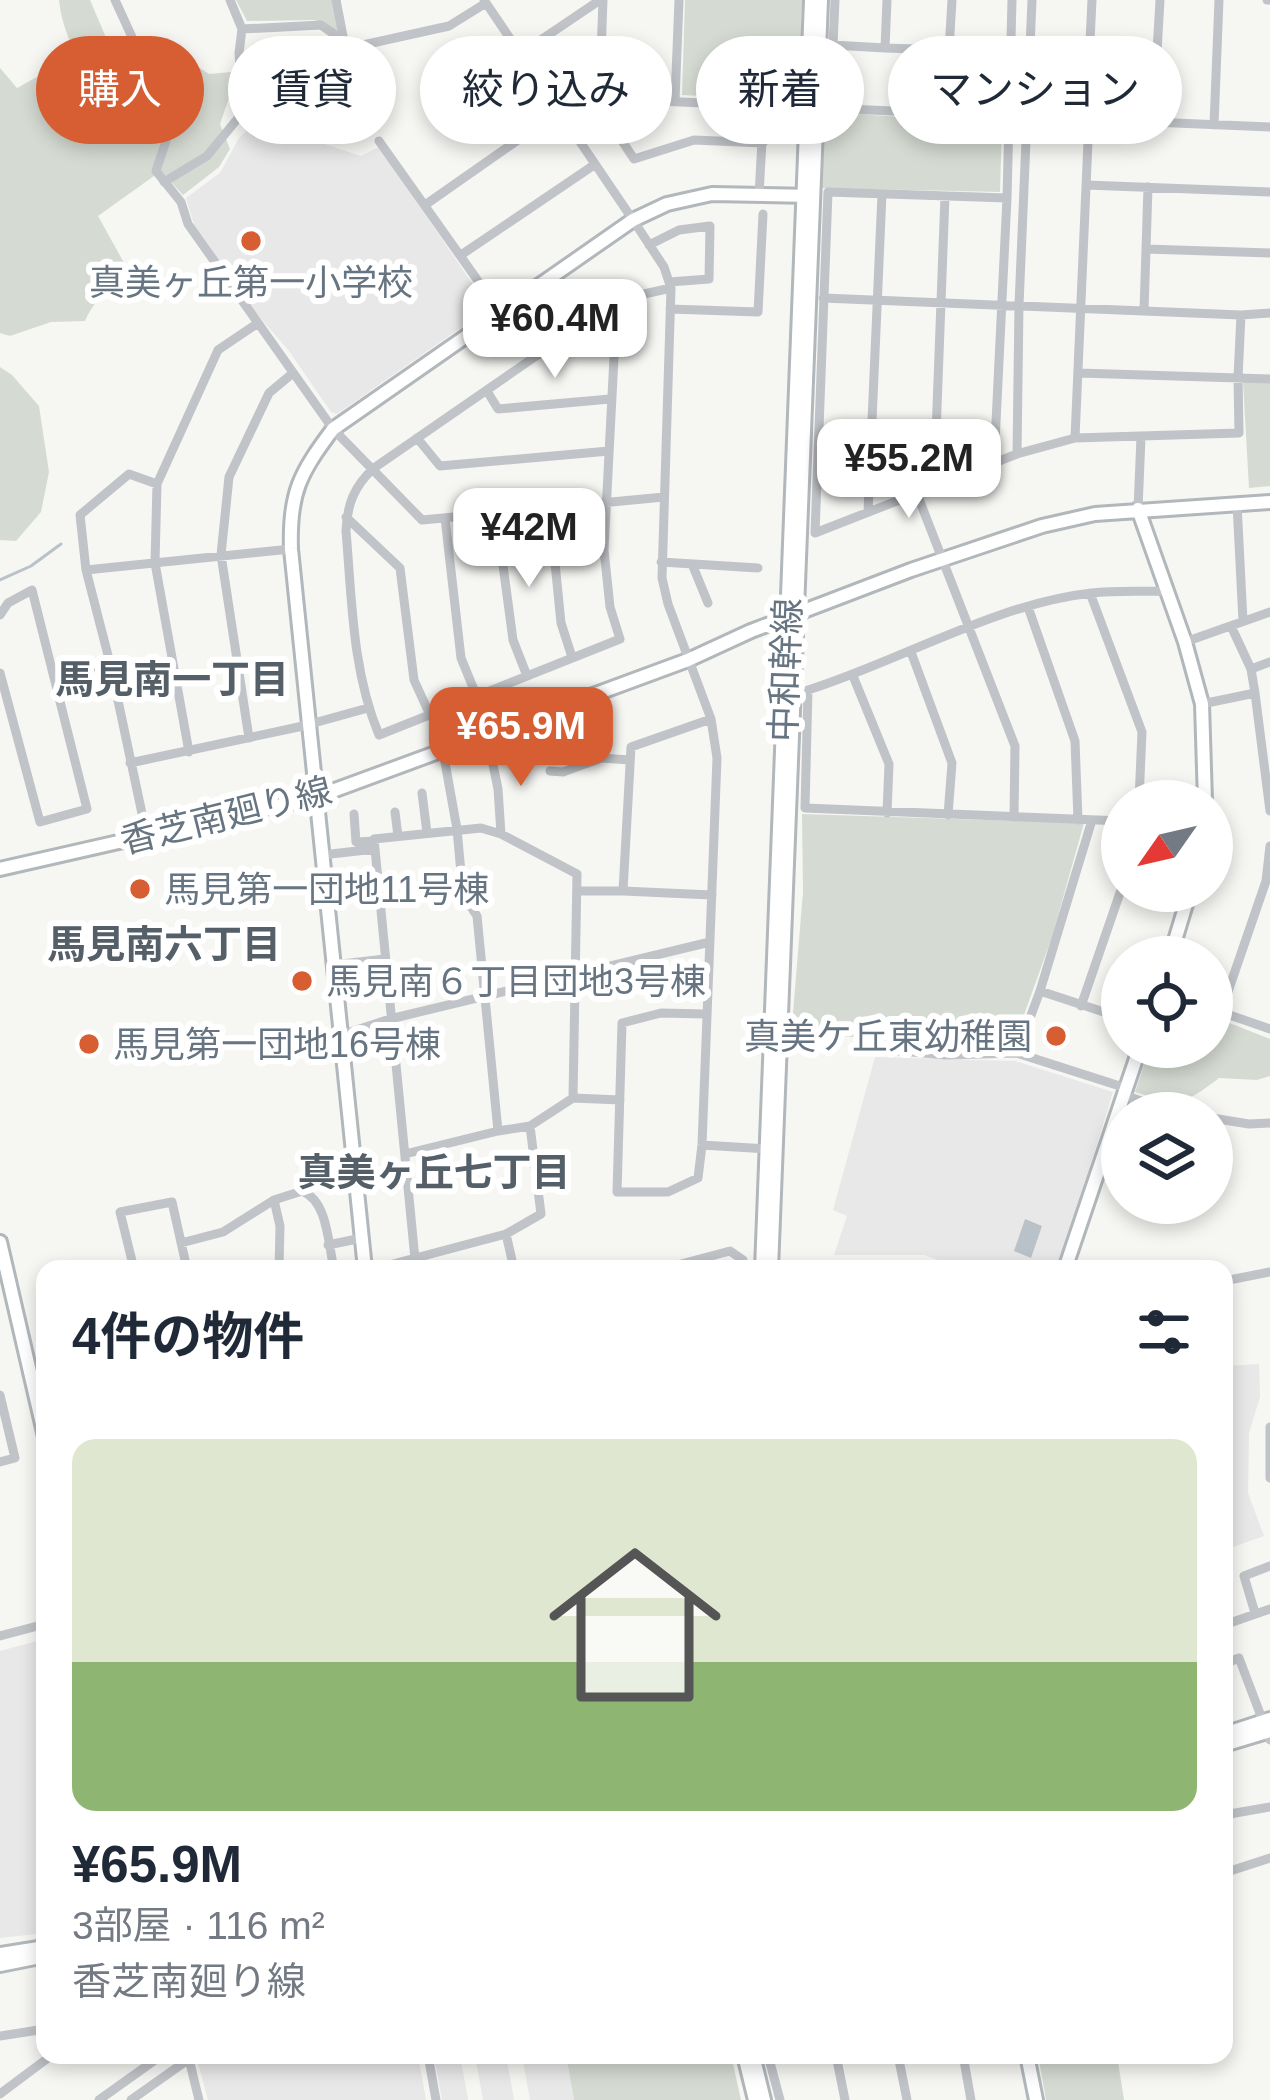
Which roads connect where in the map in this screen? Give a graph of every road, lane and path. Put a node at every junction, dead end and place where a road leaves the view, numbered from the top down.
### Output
1 (116, 0) edge
2 (230, 0) edge
3 (336, 0) edge
4 (601, 0) edge
5 (679, 0) edge
6 (812, 0) edge
7 (821, 0) edge
8 (835, 0) edge
9 (887, 0) edge
10 (952, 0) edge
11 (1012, 0) edge
12 (1032, 0) edge
13 (1092, 0) edge
14 (1160, 0) edge
15 (1219, 0) edge
16 (486, 1) edge
17 (242, 29) junction
18 (336, 36) edge
19 (343, 36) edge
20 (508, 36) edge
21 (547, 36) edge
22 (600, 36) edge
23 (812, 36) edge
24 (818, 36) edge
25 (950, 36) edge
26 (1010, 36) edge
27 (1031, 36) edge
28 (1090, 36) edge
29 (1158, 36) edge
30 (396, 38) edge
31 (885, 48) junction
32 (888, 48) edge
33 (672, 100) edge
34 (675, 100) junction
35 (696, 101) edge
36 (1182, 123) edge
37 (1214, 125) junction
38 (1270, 127) edge
39 (696, 140) edge
40 (381, 144) edge
41 (512, 144) edge
42 (580, 144) edge
43 (624, 144) edge
44 (763, 144) edge
45 (810, 144) edge
46 (1009, 144) edge
47 (1025, 144) edge
48 (1088, 144) edge
49 (594, 165) junction
50 (164, 182) junction
51 (1086, 185) junction
52 (1148, 187) junction
53 (1270, 191) edge
54 (882, 194) junction
55 (759, 195) junction
56 (808, 196) junction
57 (945, 196) junction
58 (1006, 198) junction
59 (425, 205) junction
60 (763, 214) dead end
61 (633, 220) junction
62 (649, 245) junction
63 (1146, 249) junction
64 (1270, 253) edge
65 (461, 255) junction
66 (670, 285) junction
67 (823, 298) junction
68 (616, 300) junction
69 (878, 300) junction
70 (940, 303) junction
71 (1002, 305) junction
72 (1019, 305) junction
73 (670, 309) junction
74 (1081, 309) junction
75 (1144, 311) junction
76 (500, 312) junction
77 (1270, 313) edge
78 (1241, 315) junction
79 (258, 322) junction
80 (293, 373) junction
81 (1079, 373) junction
82 (1238, 377) junction
83 (1270, 379) edge
84 (487, 391) junction
85 (610, 399) junction
86 (333, 429) junction
87 (1141, 436) junction
88 (417, 438) junction
89 (1076, 438) junction
90 (609, 451) junction
91 (1017, 454) junction
92 (994, 463) junction
93 (374, 469) junction
94 (157, 484) junction
95 (934, 487) junction
96 (917, 494) junction
97 (664, 497) junction
98 (1270, 502) edge
99 (606, 503) junction
100 (1237, 504) junction
101 (1138, 509) junction
102 (868, 512) junction
103 (496, 513) junction
104 (346, 517) junction
105 (446, 518) junction
106 (291, 549) junction
107 (604, 550) junction
108 (221, 555) junction
109 (942, 560) junction
110 (661, 562) junction
111 (155, 563) junction
112 (692, 564) junction
113 (758, 568) dead end
114 (86, 570) junction
115 (1167, 591) junction
116 (1090, 593) junction
117 (708, 604) dead end
118 (1028, 608) junction
119 (1270, 612) edge
120 (0, 615) edge
121 (792, 617) junction
122 (1244, 621) junction
123 (1231, 626) junction
124 (968, 629) junction
125 (1185, 642) junction
126 (911, 652) junction
127 (572, 657) junction
128 (688, 660) junction
129 (1270, 662) edge
130 (110, 663) junction
131 (1251, 669) junction
132 (0, 673) edge
133 (527, 676) junction
134 (853, 676) junction
135 (56, 677) junction
136 (1255, 693) junction
137 (477, 697) junction
138 (1202, 704) junction
139 (368, 708) junction
140 (430, 715) junction
141 (711, 719) junction
142 (309, 724) junction
143 (249, 738) junction
144 (490, 750) dead end
145 (443, 751) junction
146 (189, 752) junction
147 (630, 760) junction
148 (130, 763) junction
149 (550, 772) dead end
150 (1140, 780) edge
151 (1204, 780) edge
152 (422, 793) dead end
153 (316, 797) junction
154 (395, 812) dead end
155 (1270, 812) edge
156 (887, 813) junction
157 (354, 814) dead end
158 (948, 814) junction
159 (1014, 817) junction
160 (1078, 820) junction
161 (1092, 820) junction
162 (1101, 820) edge
163 (457, 829) junction
164 (427, 833) junction
165 (500, 834) junction
166 (398, 836) junction
167 (147, 837) junction
168 (375, 845) junction
169 (1270, 846) edge
170 (322, 855) junction
171 (0, 869) edge
172 (578, 891) junction
173 (623, 891) junction
174 (712, 895) junction
175 (1113, 912) edge
176 (710, 942) junction
177 (385, 959) junction
178 (333, 964) junction
179 (1233, 967) edge
180 (576, 975) junction
181 (1040, 992) junction
182 (486, 997) junction
183 (1081, 1006) junction
184 (1101, 1012) edge
185 (705, 1014) junction
186 (1233, 1017) edge
187 (390, 1019) junction
188 (1270, 1029) edge
189 (341, 1035) junction
190 (877, 1049) dead end
191 (1017, 1053) junction
192 (1133, 1068) edge
193 (1125, 1092) joint
194 (573, 1098) junction
195 (620, 1100) junction
196 (1233, 1121) edge
197 (1270, 1123) edge
198 (530, 1126) junction
199 (498, 1131) junction
200 (702, 1145) junction
201 (767, 1149) junction
202 (405, 1154) junction
203 (1101, 1163) edge
204 (274, 1200) junction
205 (506, 1234) junction
206 (362, 1238) junction
207 (181, 1243) junction
208 (328, 1245) junction
209 (1, 1249) edge
210 (415, 1259) junction
211 (132, 1260) edge
212 (185, 1260) edge
213 (279, 1260) edge
214 (332, 1260) edge
215 (368, 1260) edge
216 (410, 1260) edge
217 (512, 1260) edge
218 (696, 1260) edge
219 (743, 1260) dead end
220 (762, 1260) edge
221 (771, 1260) edge
222 (1068, 1260) edge
223 (1270, 1271) edge
224 (1233, 1279) edge
225 (0, 1395) edge
226 (36, 1399) edge
227 (2, 1415) edge
228 (1270, 1427) edge
229 (0, 1462) edge
230 (1270, 1478) edge
231 (1270, 1566) edge
232 (1270, 1610) edge
233 (1255, 1613) junction
234 (1233, 1622) edge
235 (36, 1626) edge
236 (0, 1636) edge
237 (1233, 1660) edge
238 (1268, 1729) edge
239 (1233, 1732) edge
240 (1233, 1742) edge
241 (1270, 1807) edge
242 (1233, 1813) edge
243 (1270, 1858) edge
244 (1233, 1870) edge
245 (36, 1948) edge
246 (0, 1954) edge
247 (36, 1958) edge
248 (0, 1965) edge
249 (36, 2030) edge
250 (0, 2036) edge
251 (40, 2064) edge
252 (149, 2064) edge
253 (179, 2064) edge
254 (190, 2064) edge
255 (430, 2064) edge
256 (747, 2064) edge
257 (754, 2064) edge
258 (770, 2064) edge
259 (838, 2064) edge
260 (900, 2064) edge
261 (965, 2064) edge
262 (1029, 2064) edge
263 (0, 2094) edge
264 (99, 2100) edge
265 (131, 2100) edge
266 (199, 2100) edge
267 (436, 2100) edge
268 (759, 2100) edge
269 (780, 2100) edge
270 (845, 2100) edge
271 (907, 2100) edge
272 (971, 2100) edge
273 (1036, 2100) edge

1 - 50 street
2 - 17 street
3 - 19 street
4 - 21 street
4 - 22 street
5 - 34 street
6 - 23 street, 中和幹線
7 - 24 street, 中和幹線
8 - 31 street
9 - 31 street
10 - 25 street
11 - 26 street
12 - 27 street
13 - 28 street
14 - 29 street
15 - 37 street
16 - 20 street
16 - 30 street
17 - 18 street
17 - 50 street
31 - 32 street
33 - 34 street
34 - 35 street
36 - 37 street
37 - 38 street
39 - 43 street
40 - 59 street
41 - 59 street
42 - 49 street
44 - 55 street
45 - 56 street, 中和幹線
46 - 58 street
47 - 72 street
48 - 51 street
49 - 61 street
49 - 65 street
50 - 79 street
51 - 52 street
51 - 74 street
52 - 53 street
52 - 63 street
54 - 57 street
54 - 67 street
54 - 69 street
55 - 56 street
55 - 61 street
56 - 121 street, 中和幹線
57 - 58 street
57 - 70 street
58 - 71 street
59 - 65 street
60 - 73 street
61 - 62 street
61 - 76 street
62 - 66 street
62 - 66 street
63 - 64 street
63 - 75 street
65 - 76 street
66 - 68 street
66 - 73 street
67 - 69 street
67 - 102 street
68 - 84 street
68 - 85 street
69 - 70 street
69 - 102 street
70 - 71 street
70 - 95 street
71 - 72 street
71 - 92 street
72 - 74 street
72 - 91 street
73 - 97 street
74 - 75 street
74 - 81 street
75 - 78 street
76 - 86 street
77 - 78 street
78 - 82 street
79 - 80 street
79 - 94 street
80 - 86 street
80 - 108 street
81 - 82 street
81 - 89 street
82 - 83 street
82 - 87 street
84 - 85 street
84 - 88 street
85 - 90 street
86 - 93 street
86 - 106 street
87 - 89 street
87 - 101 street
88 - 90 street
88 - 93 street
89 - 91 street
90 - 99 street
91 - 92 street
92 - 95 street
93 - 104 street
93 - 105 street
94 - 111 street
94 - 114 street
95 - 96 street
96 - 102 street
96 - 109 street
97 - 99 street
97 - 110 street
98 - 100 street, 香芝南廻り線
99 - 103 street
99 - 107 street
100 - 101 street, 香芝南廻り線
100 - 122 street
101 - 109 street, 香芝南廻り線
101 - 115 street
103 - 105 street
103 - 133 street
104 - 139 street
104 - 140 street
105 - 137 street
106 - 108 street
106 - 142 street
107 - 127 street
107 - 127 street
108 - 111 street
108 - 143 street
109 - 121 street, 香芝南廻り線
109 - 124 street
110 - 112 street
110 - 128 street
111 - 114 street
111 - 146 street
112 - 113 street
112 - 117 street
114 - 130 street
115 - 116 street
115 - 125 street
116 - 118 street
116 - 150 street
118 - 124 street
118 - 160 street
119 - 122 street
120 - 135 street
121 - 128 street, 香芝南廻り線
121 - 201 street, 中和幹線
121 - 221 street, 中和幹線
122 - 123 street
123 - 125 street
123 - 131 street
124 - 126 street
124 - 159 street
125 - 138 street
126 - 134 street
126 - 158 street
127 - 133 street
128 - 141 street
128 - 145 street, 香芝南廻り線
129 - 131 street
130 - 135 street
130 - 148 street
131 - 136 street
132 - 135 street
133 - 137 street
134 - 156 street
134 - 156 street
136 - 138 street
136 - 155 street
137 - 140 street
138 - 151 street
139 - 140 street
139 - 142 street
141 - 147 street
141 - 174 street
142 - 143 street
142 - 153 street
143 - 146 street
144 - 165 street
145 - 153 street, 香芝南廻り線
145 - 163 street
146 - 148 street
147 - 149 street
147 - 173 street
148 - 167 street
152 - 164 street
153 - 167 street, 香芝南廻り線
153 - 170 street
154 - 166 street
156 - 158 street
157 - 168 street
158 - 159 street
159 - 160 street
160 - 161 street
161 - 162 street
161 - 181 street
163 - 164 street
163 - 165 street
163 - 182 street
164 - 166 street
165 - 172 street
166 - 168 street
167 - 171 street, 香芝南廻り線
168 - 170 street
168 - 177 street
169 - 179 street
170 - 178 street
172 - 173 street
172 - 180 street
173 - 174 street
174 - 176 street
175 - 183 street
176 - 180 street
176 - 185 street
177 - 178 street
177 - 187 street
178 - 189 street
180 - 182 street
180 - 194 street
181 - 183 street
181 - 191 street
182 - 187 street
182 - 199 street
183 - 184 street
185 - 195 street
185 - 200 street
186 - 188 street
187 - 189 street
187 - 202 street
189 - 206 street
190 - 191 street
191 - 193 street
192 - 193 street
194 - 195 street
194 - 198 street
195 - 200 street
196 - 197 street
198 - 199 street
198 - 205 street
199 - 202 street
200 - 201 street
201 - 220 street, 中和幹線
202 - 210 street
203 - 222 street
204 - 207 street
204 - 208 street
204 - 213 street
205 - 210 street
205 - 217 street
206 - 208 street
206 - 215 street
207 - 211 street
207 - 212 street
208 - 214 street
209 - 226 street
210 - 216 street
218 - 219 street
223 - 224 street
225 - 227 street
227 - 229 street
228 - 230 street
231 - 233 street
232 - 233 street
233 - 234 street
235 - 236 street
237 - 238 street
238 - 239 street
238 - 240 street
241 - 242 street
243 - 244 street
245 - 246 street
247 - 248 street
249 - 250 street
251 - 263 street
252 - 264 street
253 - 265 street
254 - 266 street
255 - 267 street
256 - 268 street
257 - 268 street
258 - 269 street
259 - 270 street
260 - 271 street
261 - 272 street
262 - 273 street

